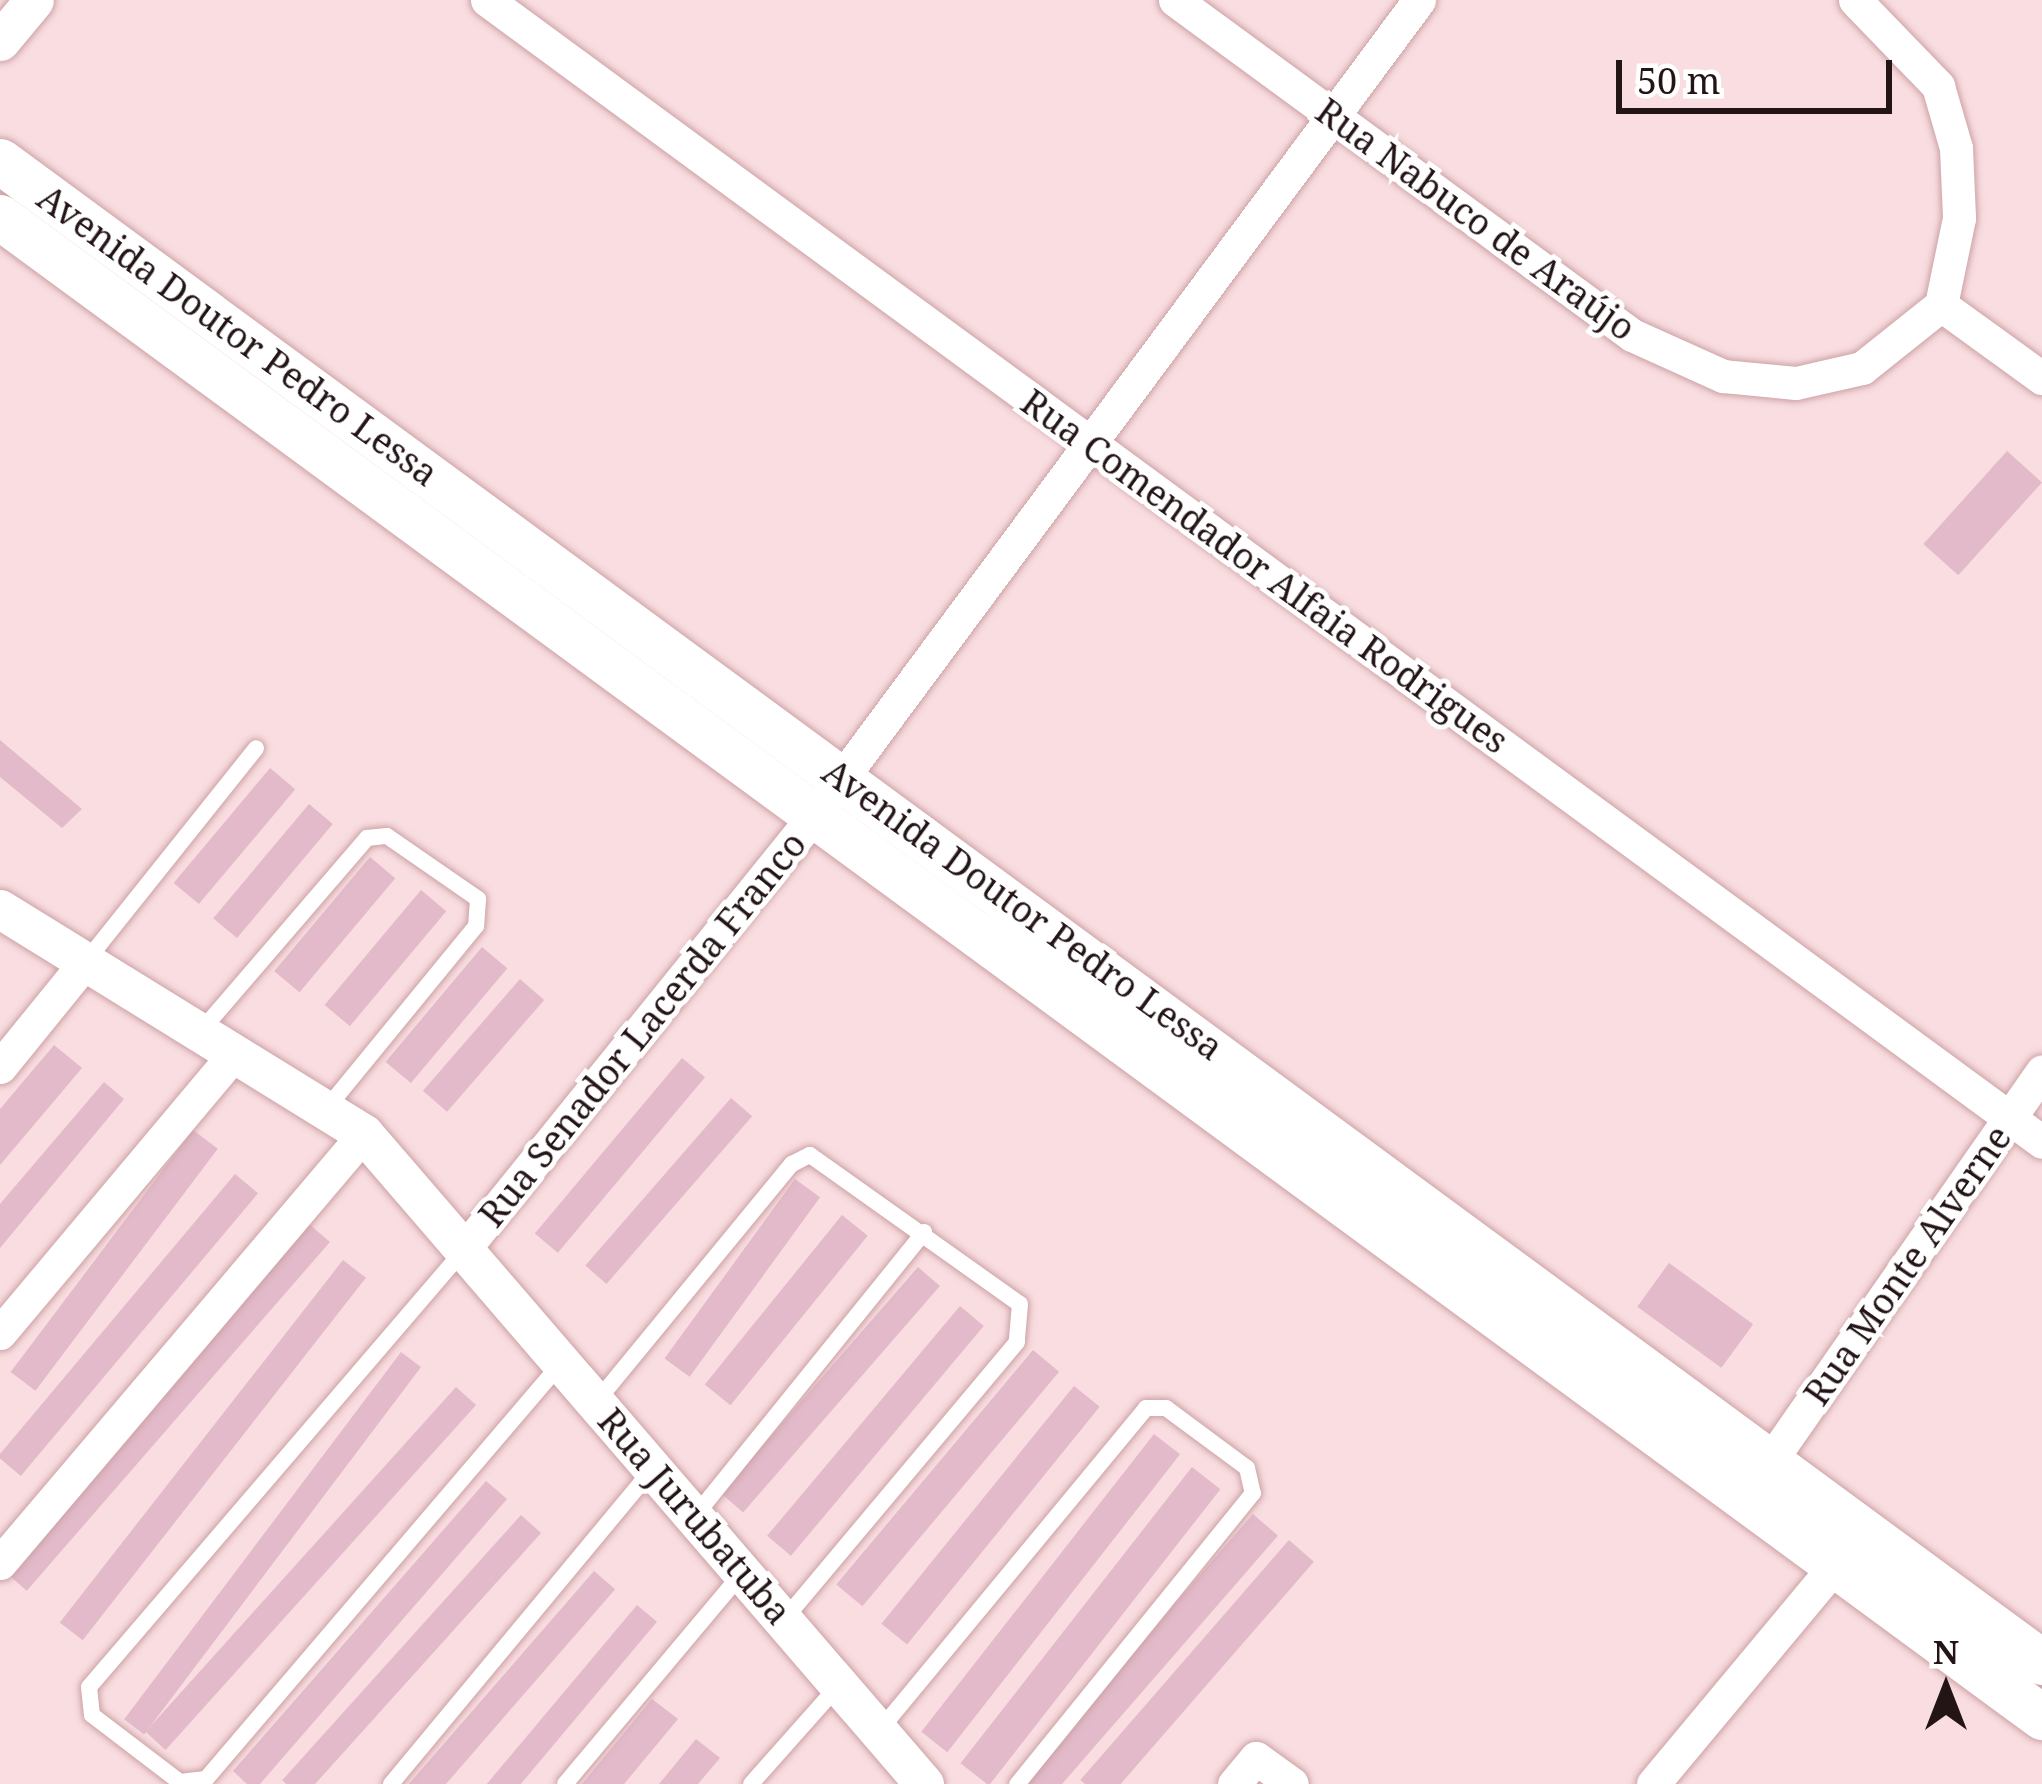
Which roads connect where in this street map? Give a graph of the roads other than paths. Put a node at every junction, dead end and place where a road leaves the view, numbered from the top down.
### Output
1 (34, 0) edge
2 (487, 0) edge
3 (1175, 0) edge
4 (1419, 0) edge
5 (1855, 0) edge
6 (0, 41) edge
7 (1333, 117) junction
8 (0, 161) edge
9 (0, 218) edge
10 (1941, 304) junction
11 (2042, 378) edge
12 (1088, 441) junction
13 (256, 748) dead end
14 (843, 776) junction
15 (814, 817) junction
16 (0, 909) edge
17 (86, 961) junction
18 (201, 1031) junction
19 (235, 1053) junction
20 (0, 1066) edge
21 (2042, 1072) edge
22 (325, 1109) junction
23 (2010, 1118) junction
24 (364, 1134) junction
25 (2042, 1142) edge
26 (924, 1232) junction
27 (465, 1248) junction
28 (0, 1333) edge
29 (562, 1361) junction
30 (597, 1401) junction
31 (1773, 1457) junction
32 (653, 1468) junction
33 (695, 1516) junction
34 (0, 1563) edge
35 (1836, 1564) junction
36 (743, 1572) junction
37 (784, 1620) junction
38 (2042, 1662) edge
39 (839, 1684) junction
40 (2042, 1717) edge
41 (879, 1731) junction
42 (391, 1784) edge
43 (566, 1784) edge
44 (751, 1784) edge
45 (924, 1784) edge
46 (1017, 1784) edge
47 (1234, 1784) edge
48 (1292, 1784) edge
49 (1653, 1784) edge

1 - 6 street
2 - 12 street, Rua Comendador Alfaia Rodrigues
3 - 7 street, Rua Nabuco de Araújo
4 - 7 street, Rua Senador Lacerda Franco
5 - 10 street
7 - 10 street, Rua Nabuco de Araújo
7 - 12 street, Rua Senador Lacerda Franco
8 - 14 main road, Avenida Doutor Pedro Lessa
9 - 15 main road, Avenida Doutor Pedro Lessa
10 - 11 street
12 - 14 street, Rua Senador Lacerda Franco
12 - 23 street, Rua Comendador Alfaia Rodrigues
13 - 17 lane
14 - 15 street, Rua Senador Lacerda Franco
14 - 31 main road, Avenida Doutor Pedro Lessa
15 - 27 street, Rua Senador Lacerda Franco
15 - 35 main road, Avenida Doutor Pedro Lessa
16 - 17 street, Rua Jurubatuba
17 - 18 street, Rua Jurubatuba
17 - 20 street
18 - 19 street, Rua Jurubatuba
18 - 22 lane
19 - 22 street, Rua Jurubatuba
19 - 28 street
21 - 23 street, Rua Monte Alverne
22 - 24 street, Rua Jurubatuba
23 - 25 street, Rua Comendador Alfaia Rodrigues
23 - 31 street, Rua Monte Alverne
24 - 27 street, Rua Jurubatuba
24 - 34 street
26 - 30 lane
26 - 33 lane
26 - 37 lane
27 - 29 street, Rua Jurubatuba
27 - 29 lane
29 - 30 street, Rua Jurubatuba
30 - 32 street, Rua Jurubatuba
31 - 38 main road, Avenida Doutor Pedro Lessa
32 - 33 street, Rua Jurubatuba
32 - 42 lane
33 - 36 street, Rua Jurubatuba
35 - 40 main road, Avenida Doutor Pedro Lessa
35 - 49 street
36 - 37 street, Rua Jurubatuba
36 - 43 lane
37 - 39 street, Rua Jurubatuba
39 - 41 street, Rua Jurubatuba
39 - 44 lane
41 - 45 street, Rua Jurubatuba
41 - 46 lane
47 - 48 street

